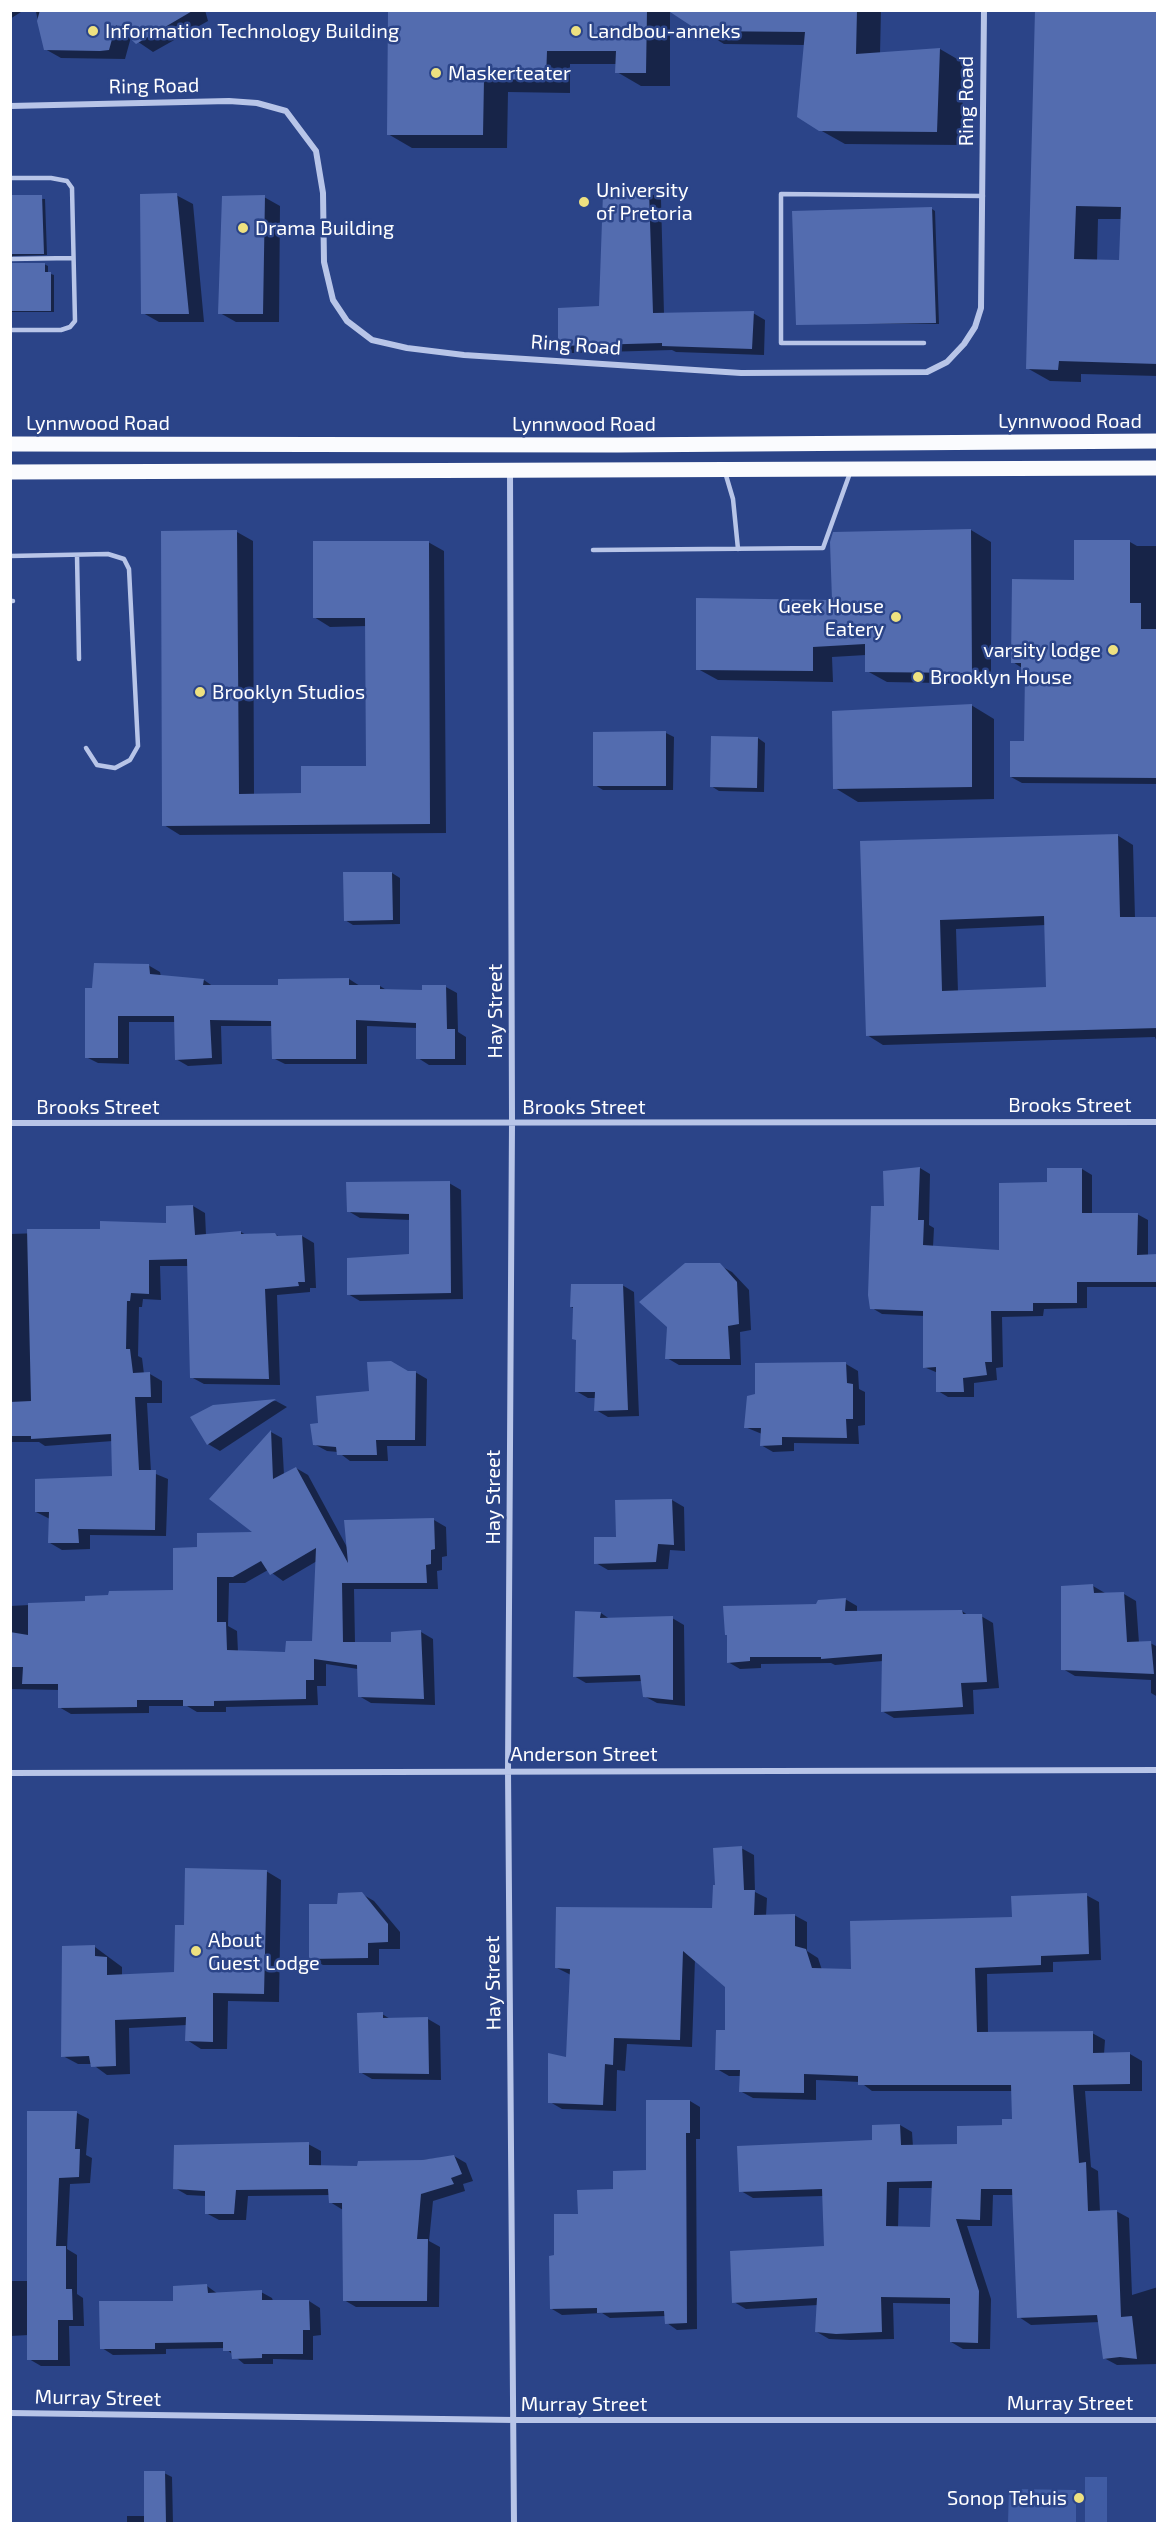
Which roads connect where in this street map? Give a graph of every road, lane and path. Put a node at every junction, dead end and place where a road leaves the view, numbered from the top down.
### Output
1 (984, 10) edge
2 (10, 106) edge
3 (10, 178) edge
4 (983, 196) junction
5 (10, 258) edge
6 (72, 258) junction
7 (10, 330) edge
8 (924, 343) dead end
9 (1158, 441) edge
10 (10, 444) edge
11 (1158, 468) edge
12 (851, 469) junction
13 (725, 470) junction
14 (510, 471) junction
15 (10, 472) edge
16 (738, 549) junction
17 (593, 550) dead end
18 (77, 555) junction
19 (10, 556) edge
20 (79, 659) dead end
21 (86, 748) dead end
22 (1158, 1122) edge
23 (10, 1124) edge
24 (512, 1124) junction
25 (508, 1770) junction
26 (1158, 1770) edge
27 (10, 1773) edge
28 (10, 2414) edge
29 (514, 2420) junction
30 (1158, 2420) edge
31 (514, 2523) edge

1 - 4 street, Ring Road
2 - 4 street, Ring Road
3 - 6 lane
4 - 8 lane
5 - 6 lane
6 - 7 lane
9 - 10 main road, Lynnwood Road
11 - 12 main road
12 - 13 main road
12 - 16 lane
13 - 14 main road
13 - 16 lane
14 - 15 main road
14 - 24 street, Hay Street
16 - 17 lane
18 - 19 lane
18 - 20 lane
18 - 21 lane
22 - 24 street, Brooks Street
23 - 24 street, Brooks Street
24 - 25 street, Hay Street
25 - 26 street, Anderson Street
25 - 27 street, Anderson Street
25 - 29 street, Hay Street
28 - 29 street, Murray Street
29 - 30 street, Murray Street
29 - 31 street, Hay Street

